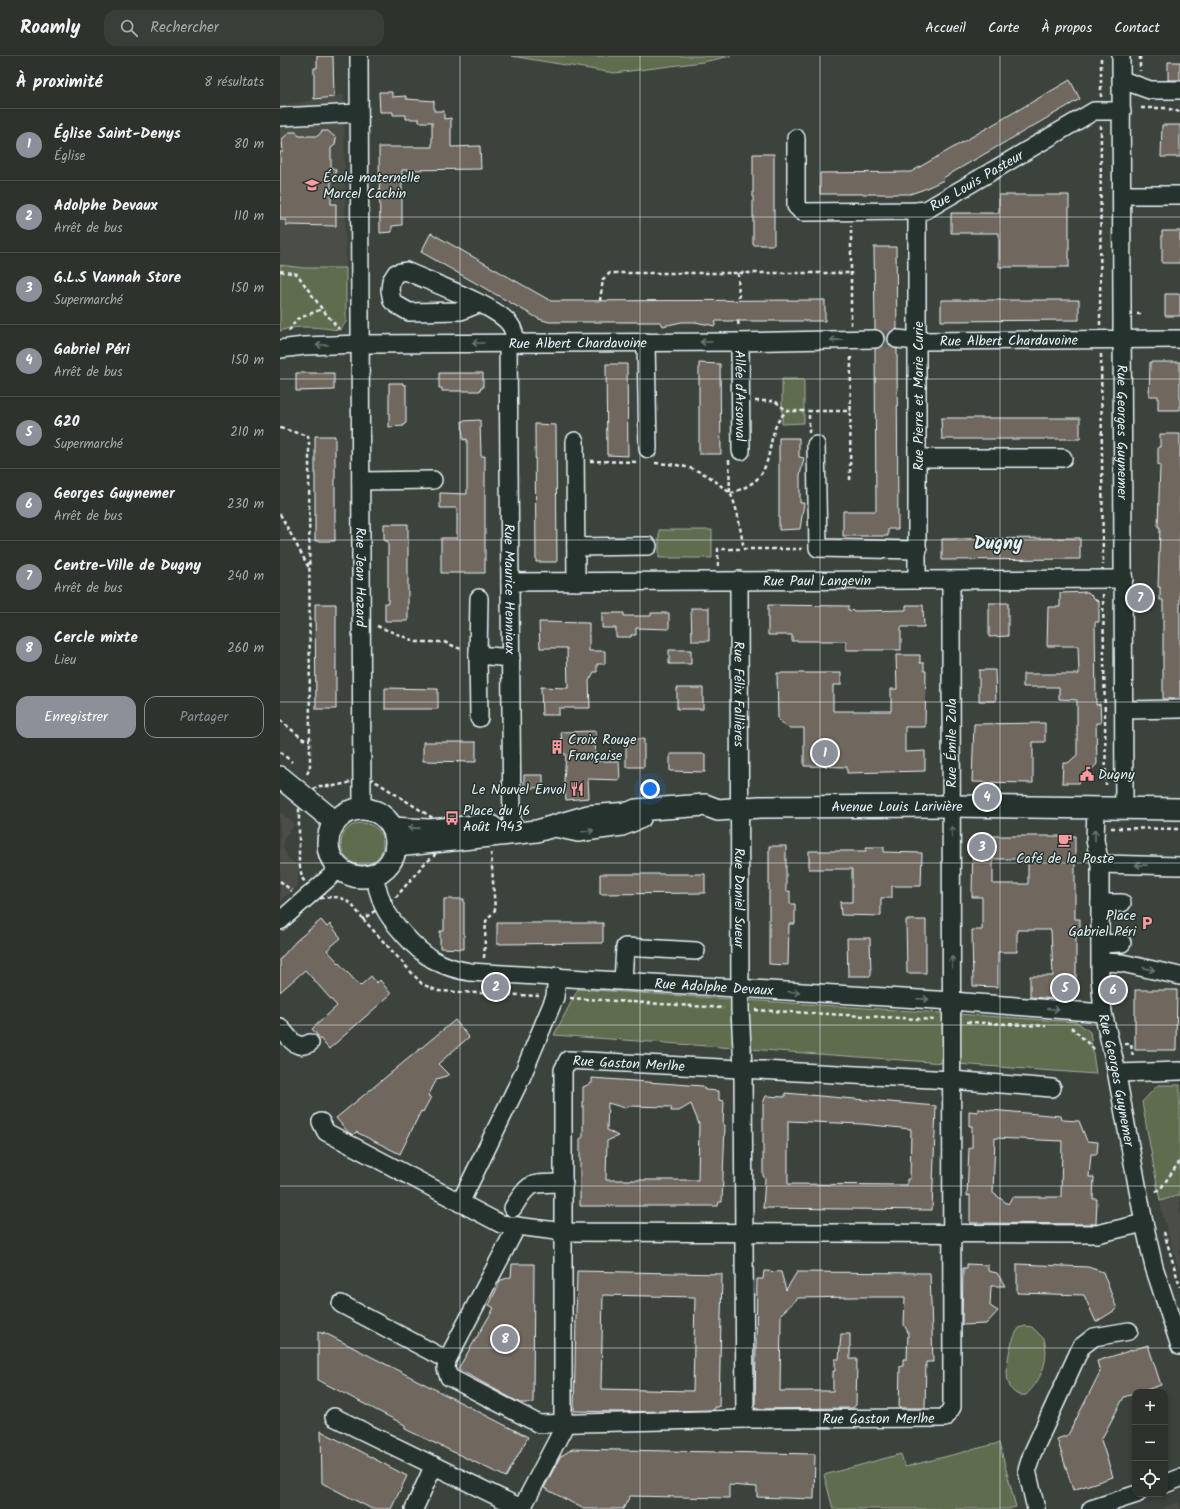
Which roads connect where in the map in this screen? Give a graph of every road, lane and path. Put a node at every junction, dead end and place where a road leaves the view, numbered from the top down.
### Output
1 (359, 56) edge
2 (1101, 56) edge
3 (1121, 56) edge
4 (1140, 56) edge
5 (1140, 62) dead end
6 (1122, 80) junction
7 (1180, 90) edge
8 (1140, 108) dead end
9 (1101, 110) junction
10 (1122, 110) junction
11 (1180, 112) edge
12 (359, 113) junction
13 (280, 117) edge
14 (796, 138) dead end
15 (1122, 195) junction
16 (1180, 196) edge
17 (917, 211) junction
18 (851, 212) junction
19 (280, 271) edge
20 (738, 273) junction
21 (851, 273) junction
22 (739, 300) dead end
23 (600, 301) dead end
24 (478, 304) dead end
25 (322, 309) junction
26 (289, 331) dead end
27 (342, 333) dead end
28 (875, 339) tunnel mouth
29 (897, 339) tunnel mouth
30 (1100, 339) junction
31 (1122, 339) junction
32 (1180, 339) edge
33 (851, 340) junction
34 (917, 341) junction
35 (646, 342) junction
36 (740, 342) junction
37 (512, 343) junction
38 (361, 344) junction
39 (280, 350) edge
40 (741, 401) junction
41 (788, 411) junction
42 (851, 411) junction
43 (809, 412) junction
44 (280, 428) edge
45 (575, 441) dead end
46 (816, 445) joint
47 (742, 451) joint
48 (649, 456) junction
49 (918, 458) junction
50 (1063, 458) dead end
51 (575, 460) junction
52 (433, 480) dead end
53 (850, 480) dead end
54 (361, 481) junction
55 (730, 494) junction
56 (280, 514) edge
57 (648, 546) dead end
58 (576, 547) junction
59 (818, 548) junction
60 (744, 549) junction
61 (918, 550) junction
62 (310, 569) junction
63 (1124, 578) junction
64 (718, 580) junction
65 (739, 580) junction
66 (917, 580) junction
67 (951, 580) junction
68 (510, 582) junction
69 (576, 582) junction
70 (479, 598) dead end
71 (362, 619) junction
72 (478, 655) junction
73 (511, 658) junction
74 (1180, 709) edge
75 (1124, 710) junction
76 (479, 718) dead end
77 (280, 720) edge
78 (310, 740) junction
79 (307, 774) dead end
80 (280, 777) edge
81 (951, 806) junction
82 (740, 808) junction
83 (1124, 809) junction
84 (1180, 809) edge
85 (362, 810) junction
86 (1100, 818) junction
87 (335, 822) junction
88 (1180, 828) edge
89 (437, 834) junction
90 (502, 835) junction
91 (394, 836) junction
92 (1100, 864) junction
93 (1180, 866) edge
94 (340, 868) junction
95 (373, 875) junction
96 (280, 881) edge
97 (290, 889) dead end
98 (397, 896) dead end
99 (1100, 903) junction
100 (1122, 903) dead end
101 (280, 921) edge
102 (1122, 943) dead end
103 (1100, 944) junction
104 (696, 951) dead end
105 (1109, 963) junction
106 (484, 973) junction
107 (557, 976) junction
108 (1180, 976) edge
109 (623, 981) junction
110 (741, 988) junction
111 (952, 1001) junction
112 (1103, 1013) junction
113 (280, 1027) edge
114 (310, 1042) dead end
115 (743, 1069) junction
116 (1180, 1071) edge
117 (1117, 1073) junction
118 (952, 1080) junction
119 (1052, 1088) dead end
120 (321, 1122) dead end
121 (1180, 1161) edge
122 (564, 1183) junction
123 (1156, 1192) dead end
124 (460, 1202) junction
125 (514, 1208) dead end
126 (1144, 1224) junction
127 (517, 1226) junction
128 (564, 1232) junction
129 (745, 1233) junction
130 (952, 1233) junction
131 (341, 1304) dead end
132 (1129, 1332) dead end
133 (1180, 1346) edge
134 (447, 1360) junction
135 (334, 1417) dead end
136 (745, 1419) junction
137 (563, 1423) junction
138 (434, 1465) junction
139 (1180, 1478) edge
140 (1168, 1483) edge
141 (1132, 1496) edge
142 (516, 1507) edge
143 (414, 1509) edge
144 (1036, 1509) edge
145 (1091, 1509) edge

1 - 12 street, Rue Jean Hazard
2 - 9 path
3 - 6 street, Rue Georges Guynemer
4 - 5 path
6 - 7 street
6 - 10 street, Rue Georges Guynemer
8 - 11 path
9 - 10 street, Rue Louis Pasteur
9 - 17 street, Rue Louis Pasteur
9 - 30 path
10 - 15 street, Rue Georges Guynemer
12 - 13 street
12 - 38 street, Rue Jean Hazard
14 - 18 street, Rue Louis Pasteur
15 - 16 street
15 - 31 street, Rue Georges Guynemer
17 - 18 street, Rue Louis Pasteur
17 - 34 street, Rue Pierre et Marie Curie
18 - 21 path
19 - 25 path
20 - 21 path
20 - 22 path
20 - 23 path
21 - 33 path
24 - 37 street, Rue Maurice Henniaux
25 - 26 path
25 - 27 path
28 - 33 street, Rue Albert Chardavoine
29 - 34 street, Rue Albert Chardavoine
30 - 31 street, Rue Albert Chardavoine
30 - 34 street, Rue Albert Chardavoine
31 - 32 street, Rue Albert Chardavoine
31 - 63 street, Rue Georges Guynemer
33 -> 36 street, Rue Albert Chardavoine
33 - 42 path
34 - 49 street, Rue Pierre et Marie Curie
36 -> 35 street, Rue Albert Chardavoine
35 - 37 street, Rue Albert Chardavoine
35 - 48 street
36 - 40 street, Allée d'Arsonval
37 -> 38 street, Rue Albert Chardavoine
37 - 68 street, Rue Maurice Henniaux
38 -> 39 street, Rue Albert Chardavoine
38 - 54 street, Rue Jean Hazard
40 - 41 path
40 - 47 street, Allée d'Arsonval
41 - 43 path
41 - 55 path
42 - 43 path
42 - 53 path
43 - 46 path
44 - 62 path
45 - 51 street
46 - 59 street
47 - 55 path
48 - 51 path
48 - 55 path
49 - 50 street
49 - 61 street, Rue Pierre et Marie Curie
51 - 58 street
52 - 54 street
54 - 71 street, Rue Jean Hazard
55 - 60 path
56 - 62 path
57 - 58 street
58 - 69 street
59 - 60 path
59 - 61 street
60 - 64 path
61 - 66 street, Rue Pierre et Marie Curie
62 - 78 path
63 - 67 street, Rue Paul Langevin
63 - 75 street, Rue Georges Guynemer
64 - 65 street, Rue Paul Langevin
64 - 69 street, Rue Paul Langevin
65 - 66 street, Rue Paul Langevin
65 - 82 street, Rue Félix Fallières
66 - 67 street, Rue Paul Langevin
67 - 81 street, Rue Émile Zola
68 - 69 street, Rue Paul Langevin
68 - 73 street, Rue Maurice Henniaux
70 - 72 street
71 - 72 path
71 - 85 street, Rue Jean Hazard
72 - 73 street
72 - 76 street
73 - 90 street, Rue Maurice Henniaux
74 - 75 street
75 - 83 street, Rue Georges Guynemer
77 - 78 path
78 - 79 path
80 - 87 main road
81 - 82 main road, Avenue Louis Larivière
81 - 86 main road, Avenue Louis Larivière
111 -> 81 street, Rue Émile Zola
82 - 90 main road, Avenue Louis Larivière
82 - 110 street, Rue Daniel Sueur
83 - 84 main road, Avenue Louis Larivière
83 - 86 main road, Avenue Louis Larivière
85 - 87 main road
85 - 91 main road
86 - 88 path
92 -> 86 street, Rue Georges Guynemer
87 - 94 main road
89 - 90 main road, Avenue Louis Larivière
89 - 91 main road, Avenue Louis Larivière
89 - 98 path
90 - 106 path
91 - 95 main road
93 -> 92 street
92 - 99 street, Rue Georges Guynemer
94 - 95 main road
94 - 101 street
95 - 106 street, Rue Adolphe Devaux
96 - 97 path
99 - 100 street
99 - 103 street, Rue Georges Guynemer
102 - 103 street
103 - 105 street, Rue Georges Guynemer
104 - 109 street
105 -> 108 street
105 - 112 street, Rue Georges Guynemer
106 - 107 street, Rue Adolphe Devaux
107 - 109 street, Rue Adolphe Devaux
107 - 124 street
109 - 110 street, Rue Adolphe Devaux
110 -> 111 street, Rue Adolphe Devaux
110 - 115 street
111 -> 112 street, Rue Adolphe Devaux
111 - 118 street, Rue Gaston Merlhe
112 - 117 street, Rue Georges Guynemer
113 - 114 street
115 - 118 street, Rue Gaston Merlhe
115 - 122 street, Rue Gaston Merlhe
115 - 129 street
116 - 117 street
117 - 126 street, Rue Georges Guynemer
118 - 119 street, Rue Gaston Merlhe
118 - 130 street, Rue Gaston Merlhe
120 - 124 street
121 - 123 path
122 - 125 street
122 - 128 street, Rue Gaston Merlhe
124 - 127 street
126 - 130 street
126 - 133 street, Rue Georges Guynemer
127 - 128 street
127 - 134 street
128 - 129 street
128 - 137 street, Rue Gaston Merlhe
129 - 130 street
129 - 136 street
130 - 136 street, Rue Gaston Merlhe
131 - 134 street
132 - 144 street
134 - 137 street, Rue Gaston Merlhe
135 - 138 street
136 - 137 street, Rue Gaston Merlhe
137 - 142 street
138 - 142 street
138 - 143 street
139 - 140 street
141 - 145 street

